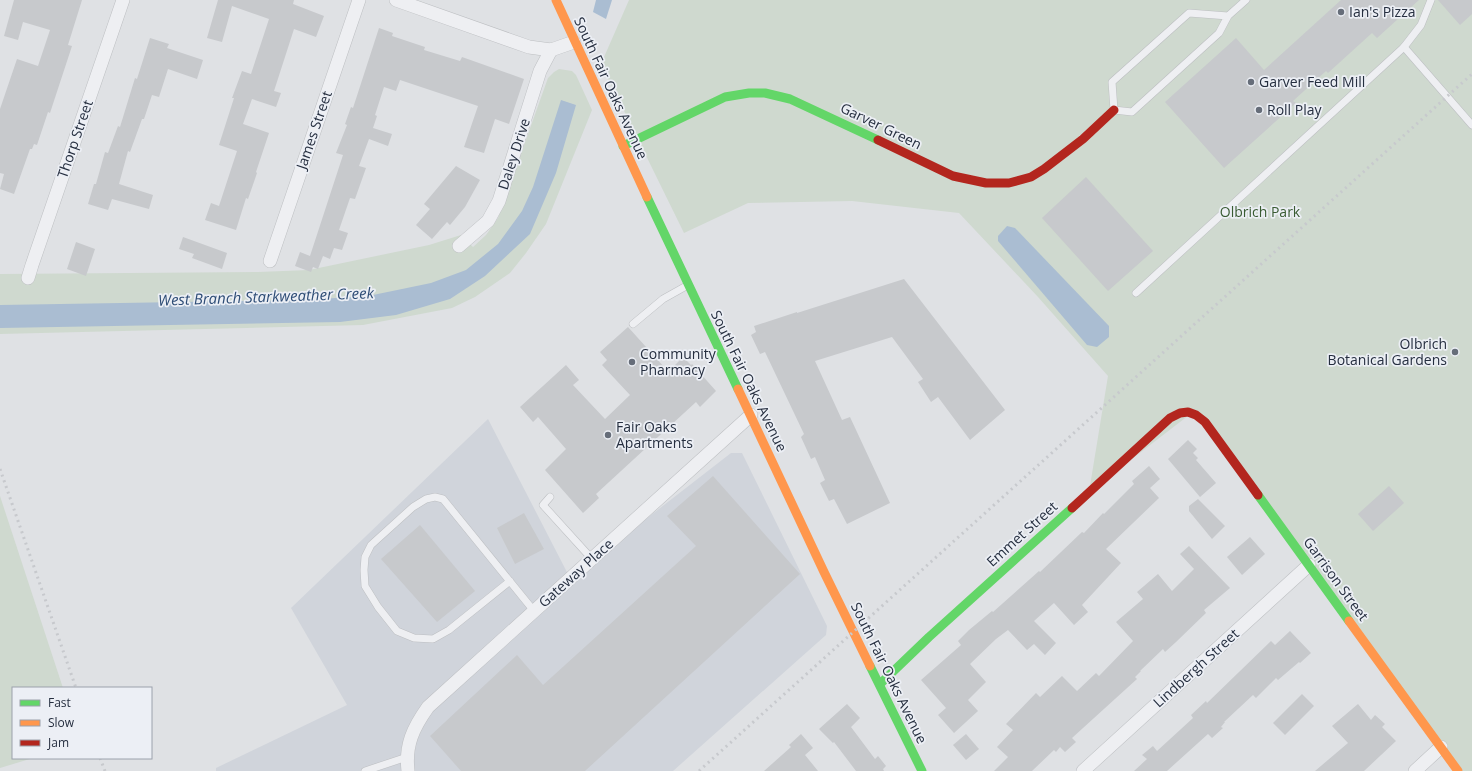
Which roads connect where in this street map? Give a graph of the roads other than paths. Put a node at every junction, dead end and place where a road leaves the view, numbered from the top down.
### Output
1 (123, 0) edge
2 (359, 0) edge
3 (396, 0) edge
4 (556, 0) edge
5 (1246, 0) edge
6 (1431, 0) edge
7 (1228, 16) junction
8 (574, 42) junction
9 (1404, 47) junction
10 (551, 50) junction
11 (1114, 110) junction
12 (1472, 125) edge
13 (623, 146) junction
14 (459, 246) dead end
15 (270, 261) dead end
16 (28, 278) dead end
17 (688, 284) junction
18 (1136, 293) dead end
19 (633, 324) dead end
20 (1186, 411) joint
21 (751, 415) junction
22 (550, 497) dead end
23 (592, 559) junction
24 (1308, 565) junction
25 (510, 582) junction
26 (534, 611) junction
27 (880, 684) junction
28 (1440, 747) junction
29 (407, 757) junction
30 (364, 771) edge
31 (408, 771) edge
32 (922, 771) edge
33 (1083, 771) edge
34 (1415, 771) edge
35 (1458, 771) edge

1 - 16 street, Thorp Street
2 - 15 street, James Street
3 - 10 street
4 - 8 street, South Fair Oaks Avenue
5 - 7 lane
6 - 9 lane
7 - 11 lane
7 - 11 lane
8 - 10 street
8 - 13 street, South Fair Oaks Avenue
9 - 12 lane
9 - 18 lane
10 - 14 street, Daley Drive
11 - 13 street, Garver Green
13 - 17 street, South Fair Oaks Avenue
17 - 19 lane
17 - 21 street, South Fair Oaks Avenue
20 - 24 street, Garrison Street
20 - 27 street, Emmet Street
21 - 23 street, Gateway Place
21 - 27 street, South Fair Oaks Avenue
22 - 23 lane
23 - 26 street, Gateway Place
24 - 28 street, Garrison Street
24 - 33 street, Lindbergh Street
25 - 25 lane
25 - 26 lane
26 - 29 street, Gateway Place
27 - 32 street, South Fair Oaks Avenue
28 - 34 street
28 - 35 street, Garrison Street
29 - 30 lane
29 - 31 street, Gateway Place

